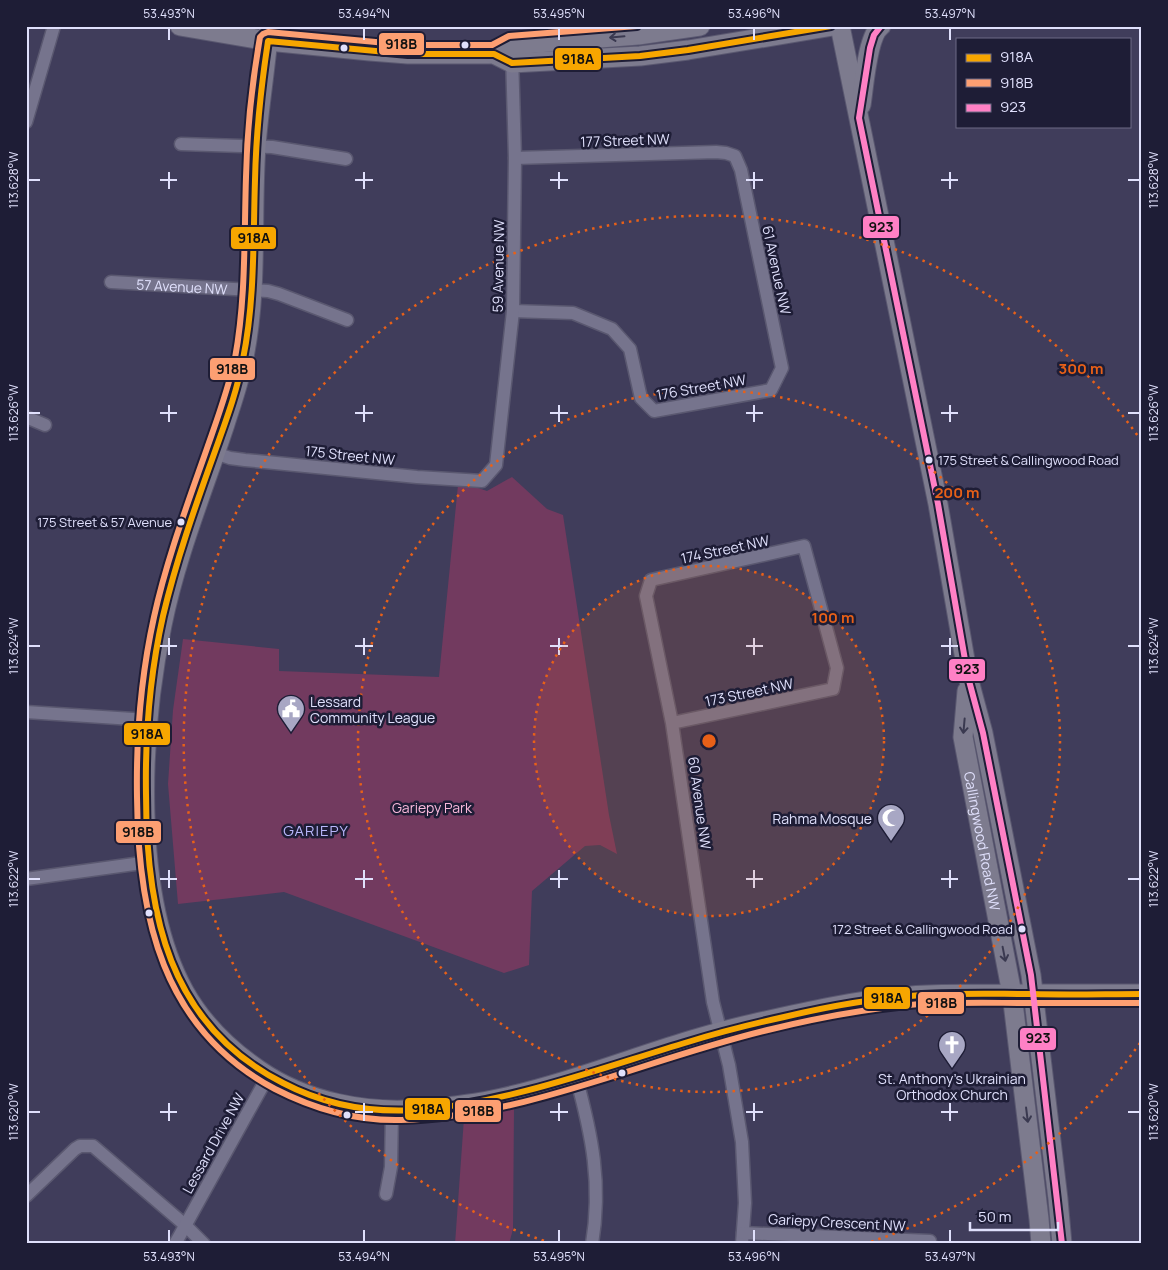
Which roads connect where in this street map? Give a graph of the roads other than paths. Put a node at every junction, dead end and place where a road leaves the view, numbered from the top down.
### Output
1 (54, 26) edge
2 (180, 26) edge
3 (700, 26) edge
4 (833, 26) edge
5 (840, 26) edge
6 (881, 26) edge
7 (269, 34) edge
8 (512, 54) junction
9 (859, 118) junction
10 (26, 122) edge
11 (181, 144) dead end
12 (256, 146) junction
13 (735, 156) joint
14 (515, 158) junction
15 (346, 159) dead end
16 (111, 282) dead end
17 (252, 290) junction
18 (513, 311) junction
19 (347, 320) dead end
20 (771, 390) joint
21 (26, 417) edge
22 (45, 425) dead end
23 (215, 453) junction
24 (482, 481) joint
25 (651, 580) joint
26 (968, 677) junction
27 (832, 689) joint
28 (26, 712) edge
29 (148, 720) junction
30 (672, 723) junction
31 (149, 862) junction
32 (26, 879) edge
33 (1012, 994) junction
34 (1034, 994) junction
35 (1142, 994) edge
36 (720, 1032) junction
37 (268, 1076) junction
38 (576, 1077) junction
39 (392, 1111) junction
40 (386, 1194) dead end
41 (26, 1196) edge
42 (185, 1225) junction
43 (743, 1238) edge
44 (930, 1241) dead end
45 (175, 1244) edge
46 (204, 1244) edge
47 (592, 1244) edge
48 (1041, 1244) edge
49 (1062, 1244) edge

1 - 10 street
2 - 7 main road
3 -> 8 main road
4 - 8 main road
5 - 9 main road, Callingwood Road NW
6 - 9 main road
7 - 8 main road
7 - 12 main road
8 - 14 street, 59 Avenue NW
9 - 26 main road, Callingwood Road NW
11 - 12 street
12 - 15 street
12 - 17 main road
13 - 14 street, 177 Street NW
13 - 20 street, 61 Avenue NW
14 - 18 street, 59 Avenue NW
16 - 17 street, 57 Avenue NW
17 - 19 street, 57 Avenue NW
17 - 23 main road
18 - 20 street, 176 Street NW
18 - 24 street, 59 Avenue NW
21 - 22 street
23 - 24 street, 175 Street NW
23 - 29 main road
25 - 27 street, 174 Street NW
25 - 30 street, 60 Avenue NW
26 -> 33 main road, Callingwood Road NW
26 - 34 main road, Callingwood Road NW
27 - 30 street, 173 Street NW
28 - 29 street
29 - 31 main road
30 - 36 street, 60 Avenue NW
31 - 32 street
31 - 37 main road
33 - 34 main road
33 - 36 main road
33 -> 48 main road, Callingwood Road NW
34 - 35 main road
34 - 49 main road, Callingwood Road NW
36 - 38 main road
36 - 43 street, Gariepy Crescent NW
37 - 39 main road
37 - 42 street, Lessard Drive NW
38 - 39 main road
38 - 47 street
39 - 40 street
41 - 42 street
42 - 45 street, Lessard Drive NW
42 - 46 street
43 - 44 street, Gariepy Crescent NW

